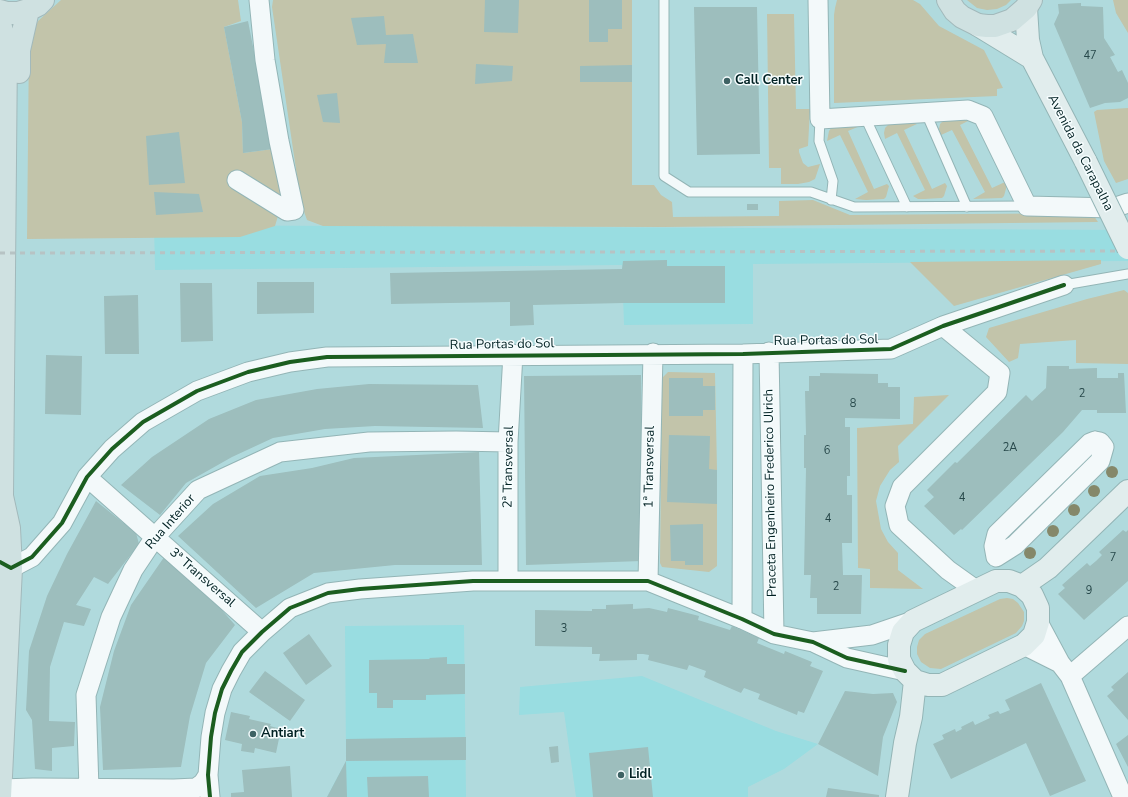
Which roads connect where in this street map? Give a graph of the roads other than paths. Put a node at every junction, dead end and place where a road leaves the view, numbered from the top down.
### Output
1 (259, 0) edge
2 (664, 0) edge
3 (818, 0) edge
4 (947, 1) edge
5 (1028, 4) edge
6 (36, 5) edge
7 (0, 11) edge
8 (0, 23) edge
9 (978, 25) junction
10 (1032, 58) junction
11 (926, 113) junction
12 (865, 117) junction
13 (820, 119) junction
14 (237, 180) dead end
15 (831, 200) junction
16 (1128, 203) edge
17 (967, 206) junction
18 (1027, 206) junction
19 (907, 207) junction
20 (1128, 248) edge
21 (1128, 274) edge
22 (1064, 285) joint
23 (943, 326) junction
24 (769, 352) junction
25 (653, 353) junction
26 (513, 354) junction
27 (743, 354) junction
28 (508, 442) junction
29 (1, 452) edge
30 (87, 477) junction
31 (1128, 491) edge
32 (9, 528) junction
33 (155, 537) junction
34 (996, 557) junction
35 (5, 565) edge
36 (1048, 568) junction
37 (948, 570) junction
38 (508, 580) junction
39 (648, 581) junction
40 (996, 581) junction
41 (1022, 586) junction
42 (976, 590) junction
43 (952, 602) junction
44 (1038, 615) junction
45 (742, 619) junction
46 (913, 621) junction
47 (1128, 626) edge
48 (262, 632) junction
49 (774, 634) junction
50 (813, 642) junction
51 (1024, 645) junction
52 (1065, 669) junction
53 (916, 679) junction
54 (208, 775) junction
55 (89, 789) junction
56 (0, 790) edge
57 (0, 797) edge
58 (210, 797) edge
59 (897, 797) edge
60 (1123, 797) edge

1 - 14 street
2 - 15 lane
3 - 13 street
4 - 9 main road
5 - 9 main road
5 - 10 main road, Avenida da Carapalha
6 - 7 main road
6 - 32 main road
8 - 29 main road
9 - 10 main road
10 - 20 main road, Avenida da Carapalha, bridge
11 - 12 street
11 - 17 lane
11 - 18 street
12 - 13 street
12 - 19 lane
13 - 15 lane
15 - 19 lane
16 - 18 street
17 - 18 lane
17 - 19 lane
21 - 22 lane
22 - 23 street, Rua Portas do Sol
23 - 24 street, Rua Portas do Sol
23 - 37 street
24 - 27 street, Rua Portas do Sol
24 - 49 street, Praceta Engenheiro Frederico Ulrich
25 - 26 street, Rua Portas do Sol
25 - 27 street, Rua Portas do Sol
25 - 39 street, 1ª Transversal
26 - 28 street, 2ª Transversal
26 - 30 street, Rua Portas do Sol
27 - 45 street, Praceta Engenheiro Frederico Ulrich
28 - 33 street, Rua Interior
28 - 38 street, 2ª Transversal
29 - 32 main road
30 - 33 street, 3ª Transversal
30 - 35 street, Rua Portas do Sol
31 - 36 main road
32 - 35 main road
33 - 48 street, 3ª Transversal
33 - 55 street, Rua Interior
34 - 34 street
34 - 40 street
35 - 56 main road
36 - 41 main road
36 - 44 main road
37 - 42 street
37 - 43 street
38 - 39 street
38 - 48 street
39 - 45 street
40 - 41 main road
40 - 42 main road
41 - 44 main road
42 - 43 main road
43 - 46 main road
44 - 51 main road
44 - 52 street
45 - 49 street
46 - 50 street
46 - 53 main road
47 - 52 street
48 - 54 street
49 - 50 street
50 - 53 street
51 - 52 street
51 - 53 main road
52 - 60 street
53 - 59 main road
54 - 55 street
54 - 58 street
55 - 56 street
56 - 57 main road

